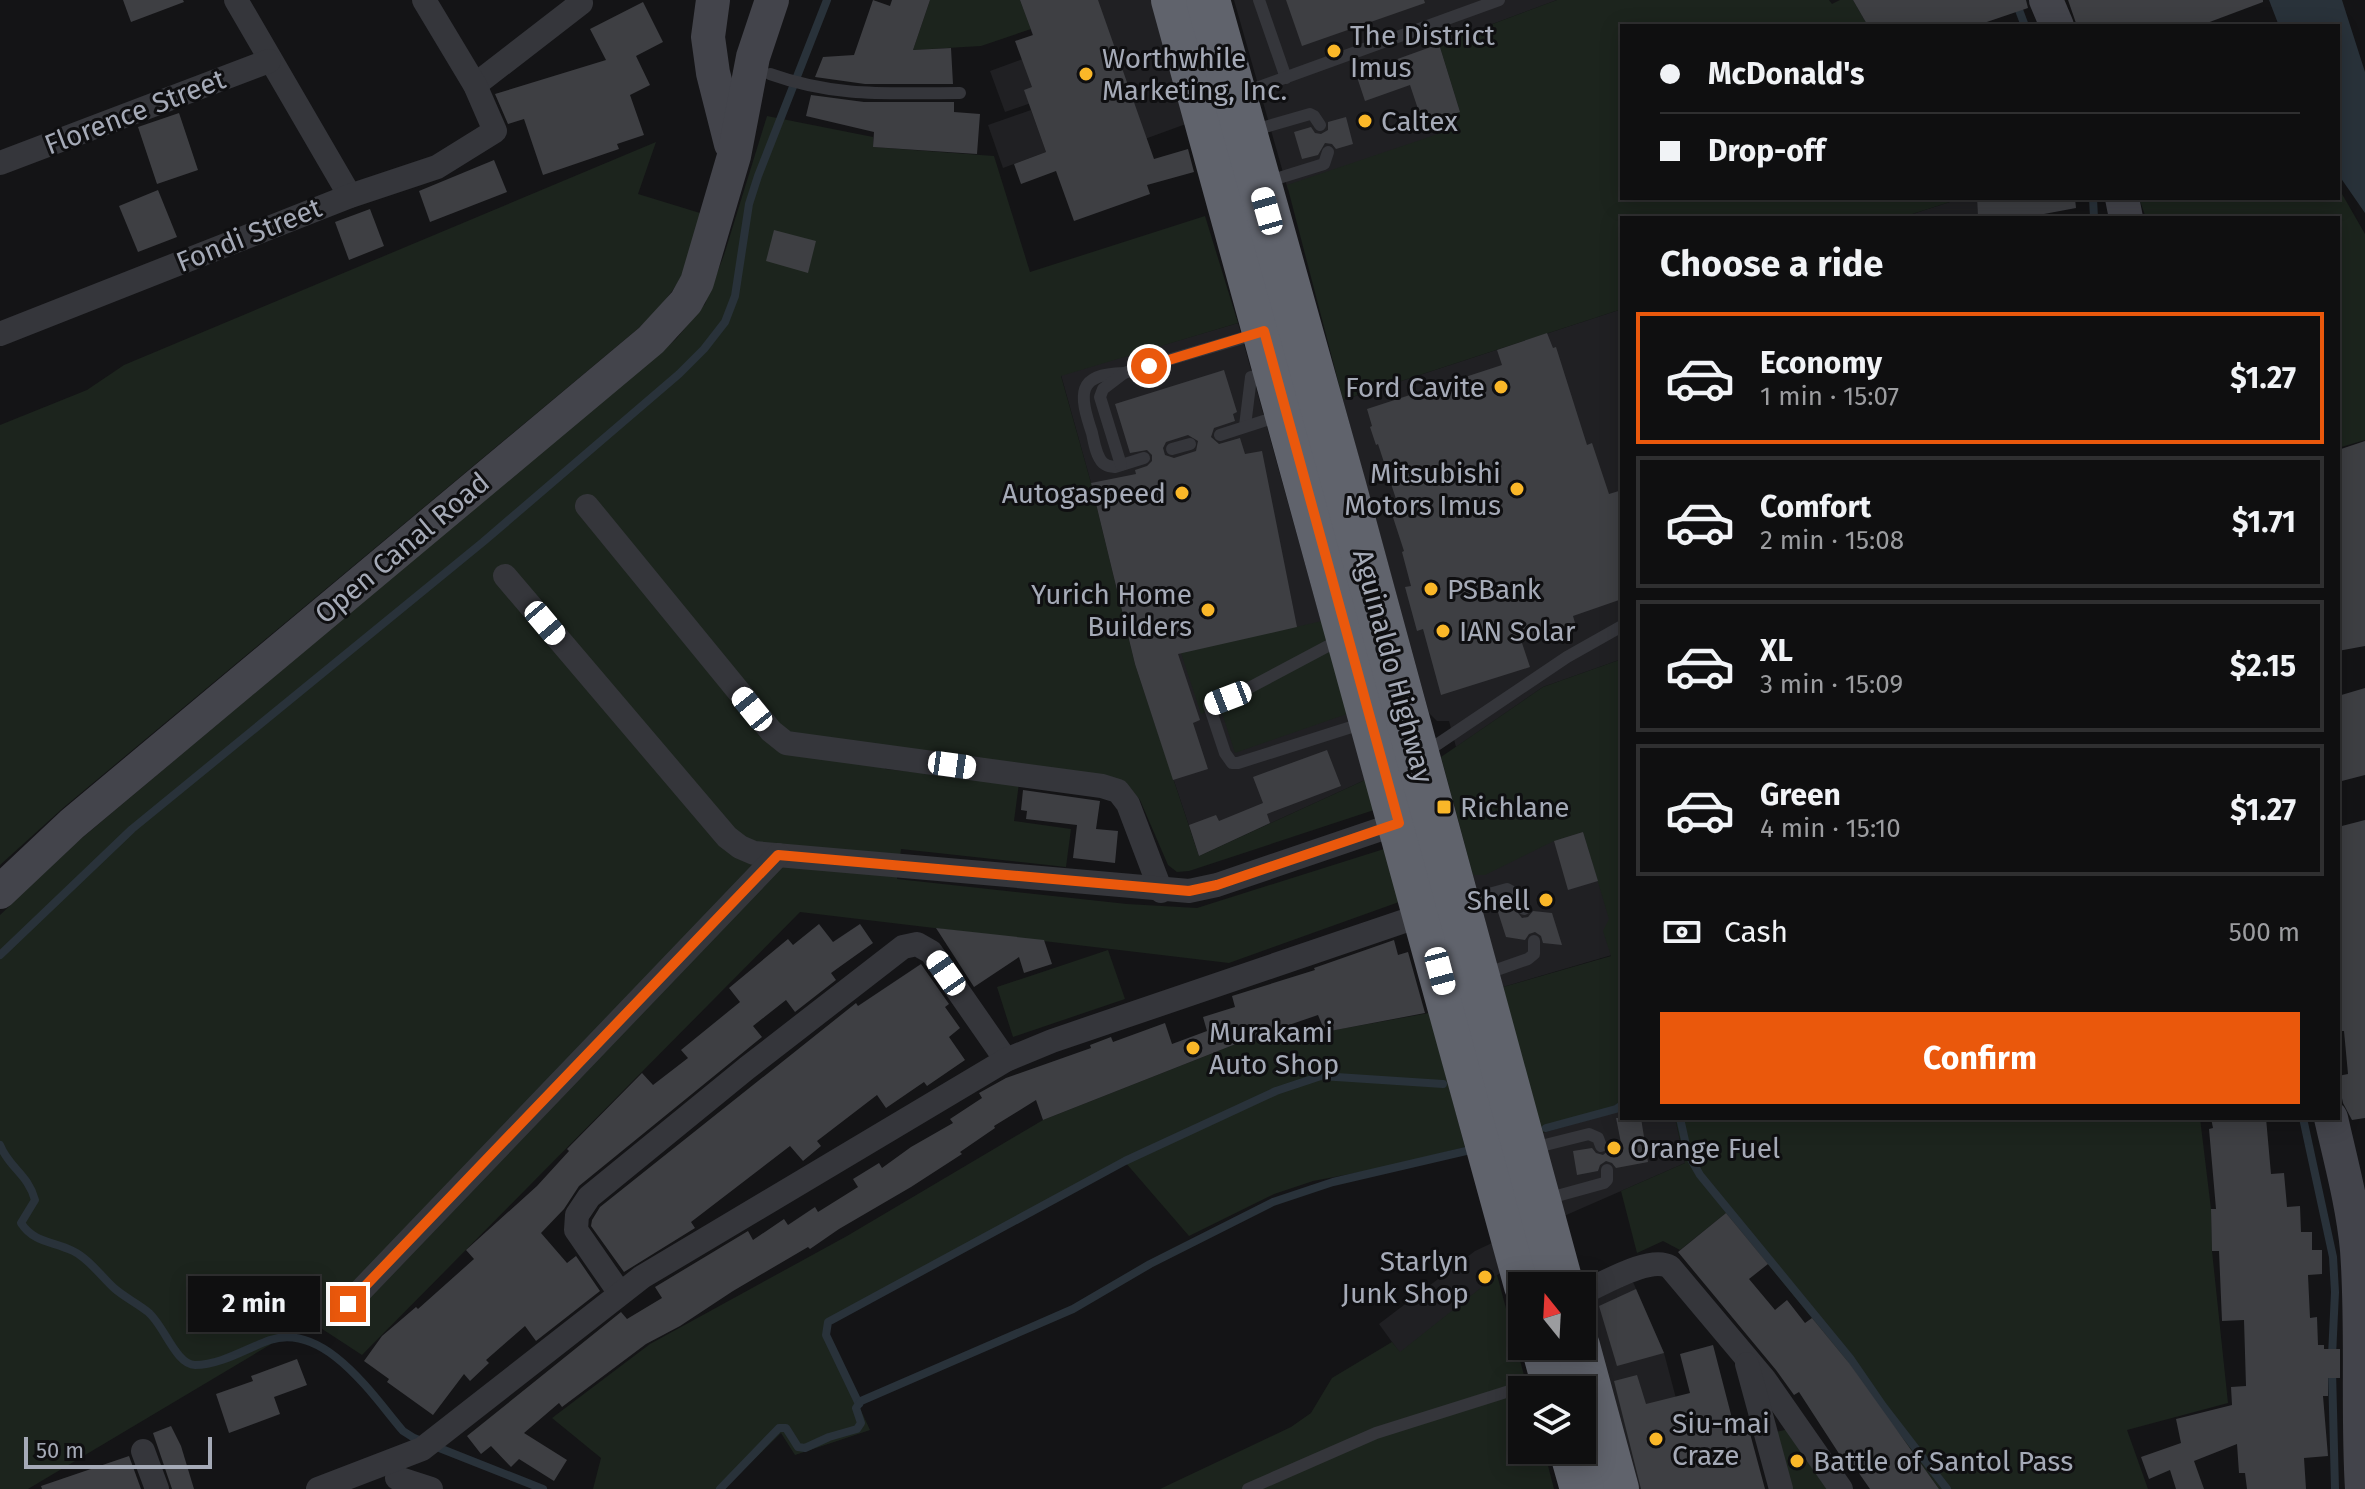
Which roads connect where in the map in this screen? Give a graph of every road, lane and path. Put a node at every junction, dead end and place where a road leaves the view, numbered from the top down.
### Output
1 (236, 0) edge
2 (424, 0) edge
3 (579, 0) edge
4 (713, 0) edge
5 (738, 0) edge
6 (772, 0) edge
7 (796, 0) edge
8 (1173, 0) edge
9 (1208, 0) edge
10 (1259, 0) edge
11 (1499, 0) edge
12 (2046, 0) edge
13 (2056, 24) edge
14 (269, 61) junction
15 (713, 73) junction
16 (778, 77) junction
17 (1286, 78) junction
18 (475, 85) junction
19 (960, 93) dead end
20 (1224, 108) junction
21 (1320, 125) dead end
22 (1328, 152) dead end
23 (734, 156) junction
24 (0, 163) edge
25 (1259, 184) junction
26 (350, 196) junction
27 (1281, 326) junction
28 (0, 334) edge
29 (1258, 375) dead end
30 (1287, 414) junction
31 (1245, 426) junction
32 (1220, 435) dead end
33 (1190, 444) dead end
34 (1172, 449) dead end
35 (1144, 458) dead end
36 (587, 506) dead end
37 (505, 576) dead end
38 (1620, 627) edge
39 (1348, 636) junction
40 (1371, 721) junction
41 (1418, 757) junction
42 (1399, 823) junction
43 (778, 855) junction
44 (1161, 891) junction
45 (0, 892) edge
46 (1441, 908) junction
47 (1524, 909) dead end
48 (1534, 941) dead end
49 (1478, 976) junction
50 (1006, 1060) junction
51 (2332, 1120) edge
52 (1601, 1146) dead end
53 (1525, 1150) junction
54 (1607, 1170) dead end
55 (2357, 1196) edge
56 (1539, 1201) junction
57 (1523, 1272) edge
58 (1558, 1272) edge
59 (1596, 1287) edge
60 (619, 1292) junction
61 (348, 1304) dead end
62 (1744, 1354) junction
63 (1557, 1365) edge
64 (143, 1451) dead end
65 (1575, 1464) edge
66 (396, 1476) edge
67 (157, 1489) edge
68 (318, 1489) edge
69 (431, 1489) edge
70 (1248, 1489) edge
71 (1582, 1489) edge
72 (1617, 1489) edge
73 (1781, 1489) edge
74 (1841, 1489) edge
75 (2362, 1489) edge

1 - 14 street
2 - 18 street
3 - 18 street
4 - 15 main road
5 - 15 main road
6 - 23 main road
7 - 16 main road
8 - 20 highway, Aguinaldo Highway
9 - 20 highway, Aguinaldo Highway
10 - 17 lane
11 - 17 lane
12 - 13 main road
14 - 24 street, Florence Street
14 - 26 street
15 - 23 main road
16 - 19 lane
16 - 23 main road
17 - 20 lane
18 - 26 street, Fondi Street
20 - 21 lane
20 - 25 highway, Aguinaldo Highway
20 - 27 highway, Aguinaldo Highway
22 - 25 lane
23 - 45 main road, Open Canal Road
25 - 27 highway, Aguinaldo Highway
26 - 28 street, Fondi Street
27 - 30 highway, Aguinaldo Highway
27 - 35 lane
27 - 41 highway, Aguinaldo Highway
29 - 31 lane
30 - 31 lane
30 - 39 highway, Aguinaldo Highway
31 - 32 lane
33 - 34 lane
36 - 44 street
37 - 43 street
38 - 41 lane
39 - 40 highway, Aguinaldo Highway
39 - 40 lane
40 - 42 highway, Aguinaldo Highway
41 - 46 highway, Aguinaldo Highway
42 - 44 street
42 - 46 highway, Aguinaldo Highway
43 - 44 street
43 - 61 street
46 - 47 lane
46 - 49 highway, Aguinaldo Highway
46 - 50 street
46 - 57 highway, Aguinaldo Highway
48 - 49 lane
49 - 53 highway, Aguinaldo Highway
50 - 60 street
50 - 60 street
51 - 55 main road
52 - 53 lane
53 - 56 highway, Aguinaldo Highway
54 - 56 lane
55 - 75 main road
56 - 58 highway, Aguinaldo Highway
59 - 62 street
60 - 66 street
62 - 73 street
62 - 74 street
63 - 70 lane
63 - 72 highway
64 - 67 street
65 - 71 highway
66 - 68 street
66 - 69 street

